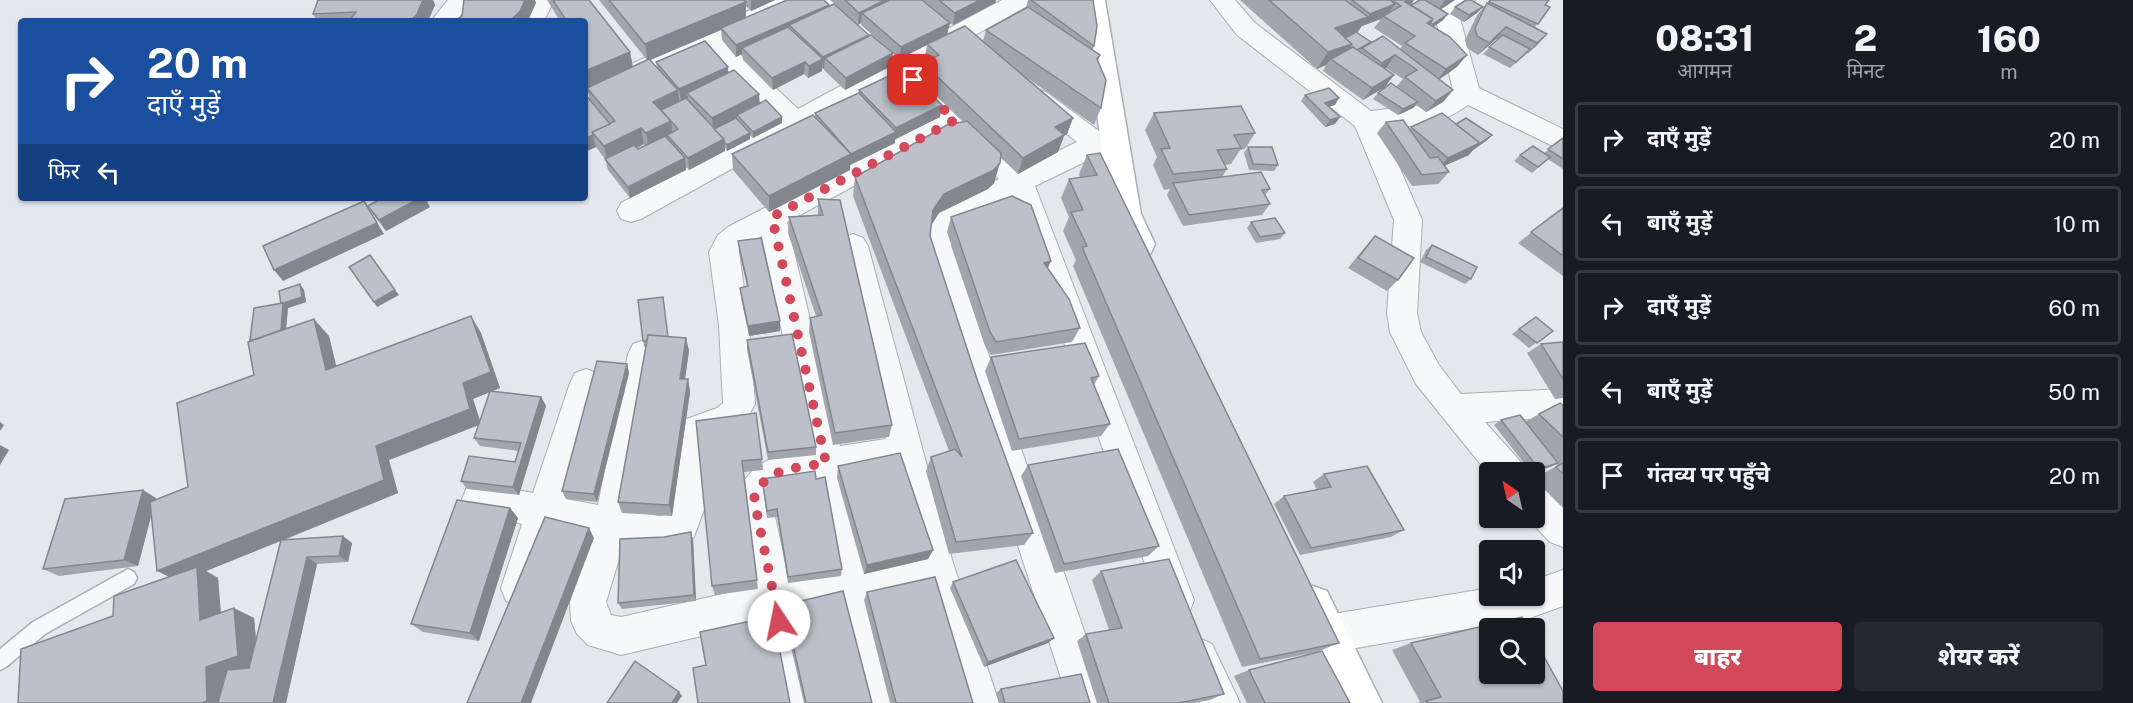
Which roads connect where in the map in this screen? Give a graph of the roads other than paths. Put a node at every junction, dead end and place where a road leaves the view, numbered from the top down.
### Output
1 (461, 0) edge
2 (542, 0) edge
3 (733, 0) edge
4 (792, 0) edge
5 (823, 0) edge
6 (1093, 0) edge
7 (1222, 0) edge
8 (1463, 0) edge
9 (1015, 6) edge
10 (445, 18) edge
11 (533, 18) edge
12 (752, 18) junction
13 (709, 39) junction
14 (1076, 54) edge
15 (898, 66) junction
16 (1104, 75) junction
17 (1022, 86) edge
18 (588, 94) edge
19 (1451, 96) junction
20 (955, 120) junction
21 (1366, 121) junction
22 (795, 122) junction
23 (1563, 141) edge
24 (1108, 153) junction
25 (1020, 183) junction
26 (631, 212) dead end
27 (772, 217) junction
28 (853, 246) edge
29 (1156, 278) edge
30 (644, 354) edge
31 (586, 383) dead end
32 (1563, 403) edge
33 (1456, 409) junction
34 (906, 451) junction
35 (1500, 462) edge
36 (826, 463) junction
37 (479, 499) edge
38 (1545, 511) edge
39 (544, 512) junction
40 (611, 526) junction
41 (1563, 530) edge
42 (935, 563) junction
43 (1297, 573) edge
44 (128, 578) dead end
45 (853, 582) junction
46 (1561, 594) edge
47 (775, 600) junction
48 (510, 617) edge
49 (1327, 634) junction
50 (0, 661) edge
51 (796, 703) edge
52 (880, 703) edge
53 (979, 703) edge
54 (1089, 703) edge
55 (1220, 703) edge
56 (1361, 703) edge

1 - 10 street
2 - 11 street
3 - 12 street
4 - 12 street
5 - 15 street
6 - 16 main road
7 - 21 street
8 - 19 street
9 - 15 street
12 - 13 street
13 - 18 street
13 - 22 street
14 - 16 street
15 - 20 street
15 - 22 street
16 - 24 main road
17 - 24 street
19 - 21 street
19 - 23 street
20 - 25 street
20 - 27 street
21 - 33 street
22 - 26 street
24 - 25 street
24 - 29 main road
25 - 54 street
25 - 55 street
27 - 36 street
27 - 40 street
28 - 34 street
30 - 40 street
31 - 39 street
32 - 33 street
33 - 35 street
34 - 36 street
34 - 42 street
36 - 45 street
36 - 47 street
37 - 39 street
38 - 41 street
39 - 40 street
39 - 48 street
40 - 47 street
42 - 45 street
42 - 53 street
43 - 49 main road
44 - 50 lane
45 - 47 street
45 - 52 street
46 - 49 street
47 - 51 street
49 - 56 main road

